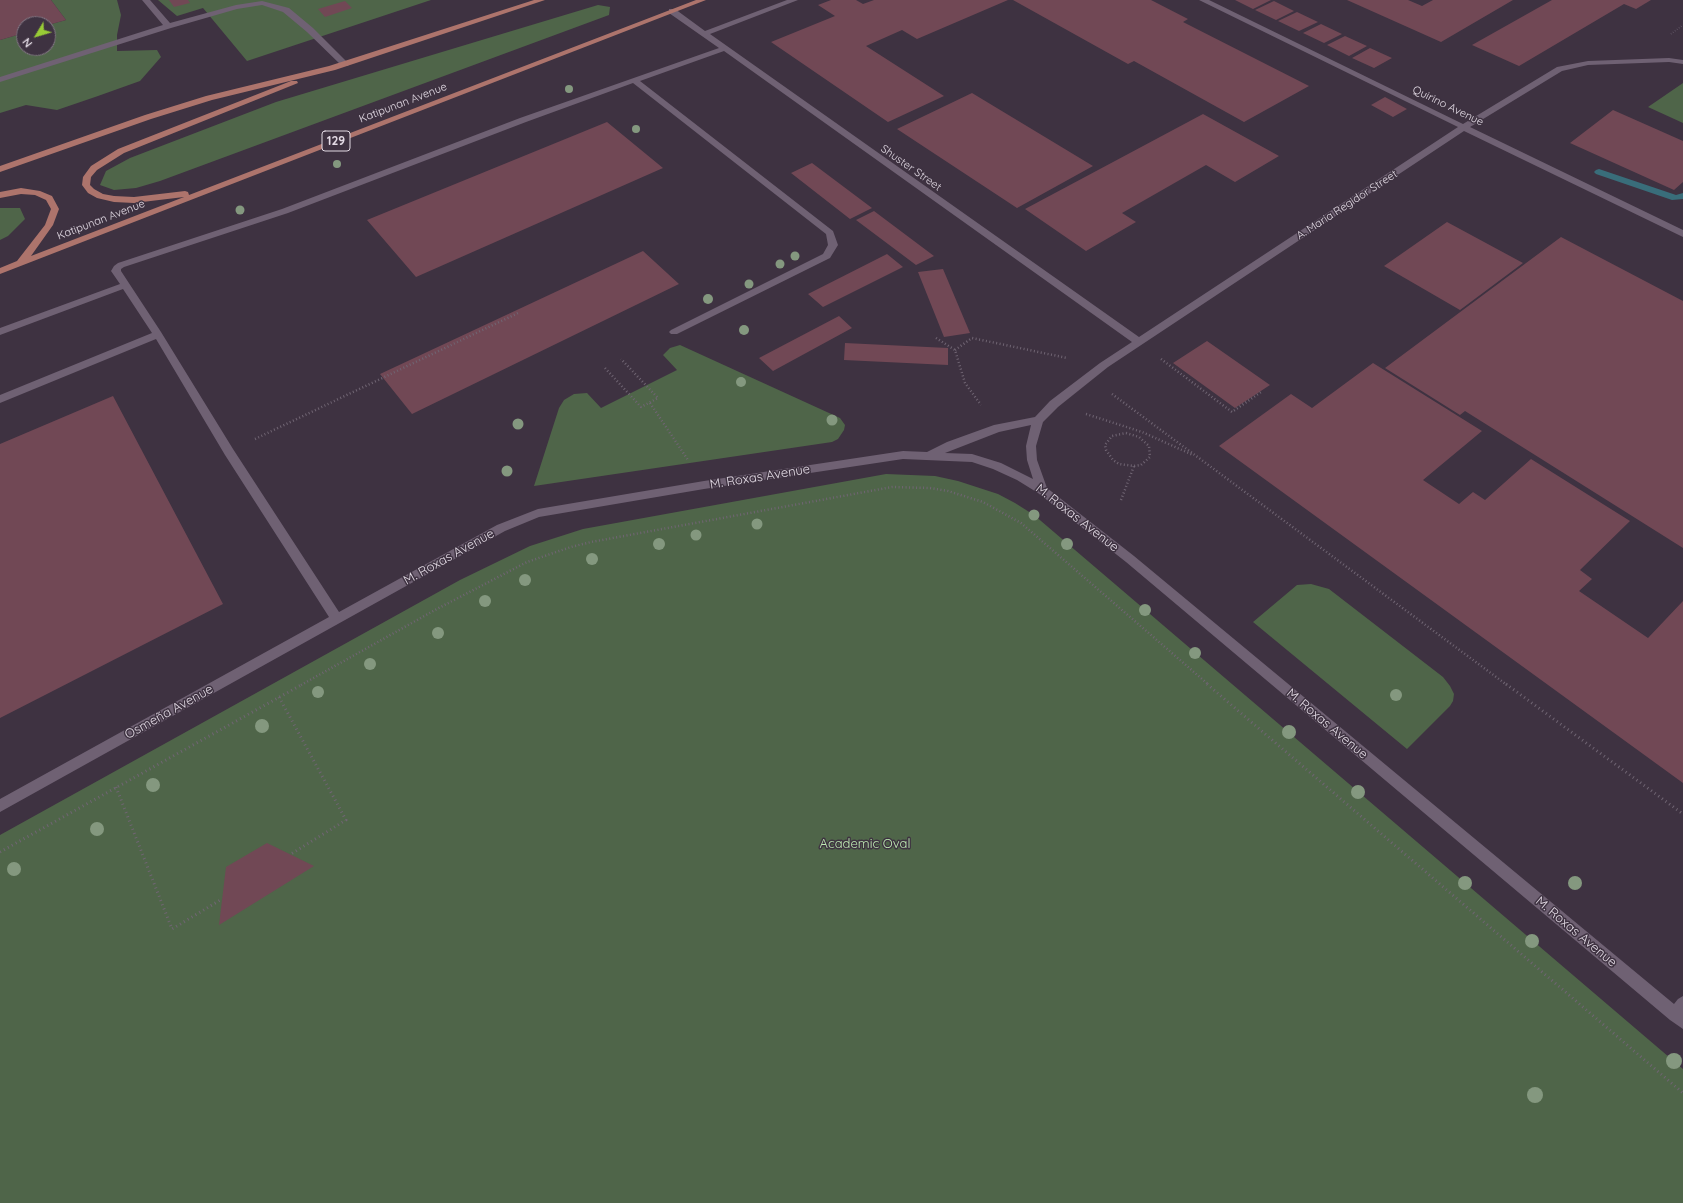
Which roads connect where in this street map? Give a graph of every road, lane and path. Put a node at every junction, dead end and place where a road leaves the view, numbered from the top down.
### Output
1 (146, 0) edge
2 (541, 0) edge
3 (702, 0) edge
4 (794, 0) edge
5 (1203, 0) edge
6 (672, 11) junction
7 (168, 26) junction
8 (703, 34) junction
9 (723, 49) junction
10 (1683, 62) edge
11 (345, 64) junction
12 (332, 68) junction
13 (0, 80) edge
14 (635, 81) junction
15 (1464, 127) junction
16 (0, 169) edge
17 (213, 188) junction
18 (0, 195) edge
19 (1683, 234) edge
20 (20, 264) junction
21 (0, 271) edge
22 (126, 285) junction
23 (518, 313) dead end
24 (0, 332) edge
25 (674, 332) dead end
26 (158, 334) junction
27 (936, 338) dead end
28 (1138, 342) junction
29 (955, 350) junction
30 (621, 359) dead end
31 (1104, 365) junction
32 (604, 368) dead end
33 (1089, 377) junction
34 (965, 383) dead end
35 (1261, 392) dead end
36 (0, 399) edge
37 (650, 403) junction
38 (1054, 404) junction
39 (1038, 420) junction
40 (1142, 432) junction
41 (1139, 437) junction
42 (229, 452) junction
43 (928, 456) junction
44 (1199, 458) junction
45 (1134, 466) junction
46 (704, 485) junction
47 (1042, 490) junction
48 (1121, 500) dead end
49 (337, 619) junction
50 (279, 697) junction
51 (116, 788) junction
52 (0, 806) edge
53 (1683, 814) edge
54 (0, 852) edge
55 (291, 854) dead end
56 (222, 899) dead end
57 (1680, 1013) edge
58 (1683, 1093) edge

1 - 7 street
2 - 11 main road
3 - 6 main road, Katipunan Avenue / 129
4 - 8 street
5 - 15 street, Quirino Avenue
6 - 8 street, Shuster Street
6 - 17 main road, Katipunan Avenue / 129
7 - 11 street
7 - 13 street
8 - 9 street, Shuster Street
9 - 14 street
9 - 28 street, Shuster Street
10 - 15 street, A. Maria Regidor Street
11 - 12 main road
12 - 16 main road
12 - 17 main road
14 - 22 street
14 - 25 street
15 - 19 street, Quirino Avenue
15 - 28 street, A. Maria Regidor Street
17 - 20 main road, Katipunan Avenue / 129
18 - 20 main road
20 - 21 main road, Katipunan Avenue / 129
22 - 24 street
22 - 26 street
23 - 42 path
26 - 36 street
26 - 42 street
27 - 29 path
28 - 31 street, A. Maria Regidor Street
28 - 35 path
29 - 31 path
29 - 34 path
30 - 37 path
31 - 33 street, A. Maria Regidor Street
32 - 37 path
33 - 38 street, A. Maria Regidor Street
33 - 44 path
37 - 46 path
38 - 39 street, A. Maria Regidor Street
38 - 40 path
39 - 43 street
39 - 47 street, A. Maria Regidor Street
40 - 41 path
40 - 44 path
41 - 45 path
41 - 45 path
42 - 49 street
43 - 46 street, M. Roxas Avenue
43 - 47 street, M. Roxas Avenue
44 - 53 path
45 - 48 path
46 - 49 street, M. Roxas Avenue
47 - 57 street, M. Roxas Avenue
49 - 52 street, Osmeña Avenue
50 - 51 path
50 - 55 path
50 - 58 path
51 - 54 path
51 - 56 path

